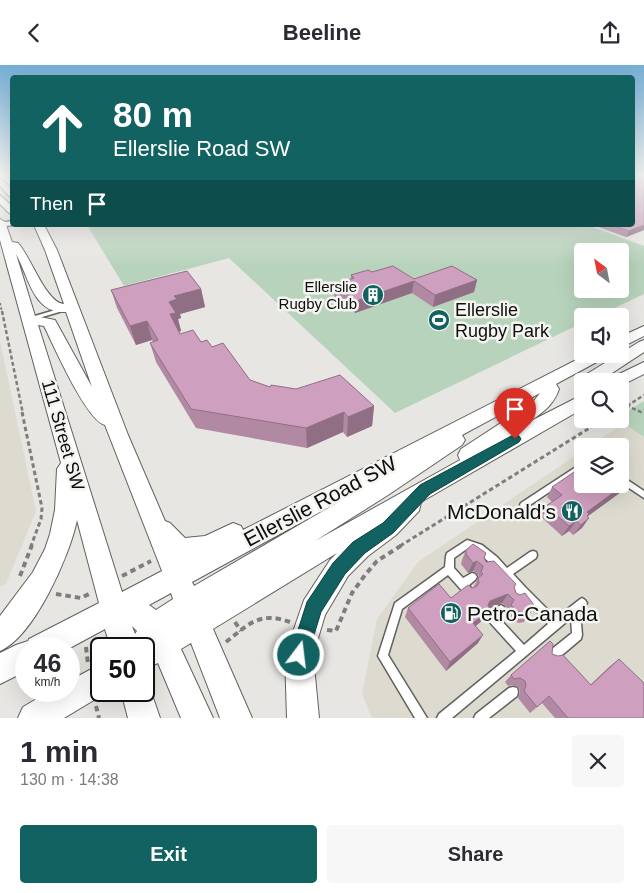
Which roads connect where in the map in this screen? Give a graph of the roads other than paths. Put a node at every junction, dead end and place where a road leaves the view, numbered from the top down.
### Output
1 (4, 223) edge
2 (40, 227) edge
3 (6, 241) junction
4 (71, 307) junction
5 (29, 319) junction
6 (644, 331) edge
7 (629, 338) edge
8 (644, 345) edge
9 (583, 363) edge
10 (644, 367) edge
11 (600, 373) edge
12 (629, 375) edge
13 (546, 383) junction
14 (574, 400) edge
15 (499, 407) junction
16 (118, 435) junction
17 (67, 446) junction
18 (574, 471) edge
19 (451, 475) junction
20 (629, 484) edge
21 (425, 489) junction
22 (644, 495) edge
23 (524, 505) dead end
24 (156, 524) junction
25 (533, 555) dead end
26 (494, 560) junction
27 (485, 567) edge
28 (449, 569) junction
29 (506, 574) junction
30 (177, 577) junction
31 (472, 577) dead end
32 (113, 610) junction
33 (501, 610) dead end
34 (191, 614) junction
35 (556, 625) junction
36 (0, 637) edge
37 (62, 637) edge
38 (121, 637) edge
39 (149, 637) edge
40 (155, 641) edge
41 (523, 651) junction
42 (155, 653) edge
43 (551, 657) edge
44 (15, 661) edge
45 (0, 669) edge
46 (90, 685) edge
47 (513, 692) dead end
48 (139, 702) edge
49 (34, 718) edge
50 (144, 718) edge
51 (197, 718) edge
52 (236, 718) edge
53 (303, 718) edge
54 (421, 718) edge
55 (443, 718) edge
56 (480, 718) edge

1 - 3 main road, 111 Street SW
2 - 4 main road
3 - 4 main road
3 - 5 main road, 111 Street SW
4 - 5 lane
4 - 16 main road
5 - 16 main road
5 - 17 main road, 111 Street SW
6 - 7 main road
8 - 11 main road
9 - 13 main road, Ellerslie Road SW
10 - 12 main road
13 - 15 main road, Ellerslie Road SW
13 - 19 main road
14 - 19 main road
15 - 24 main road
15 - 30 main road, Ellerslie Road SW
15 - 34 main road
16 - 24 main road
17 - 32 main road, 111 Street SW
17 - 36 main road
18 - 23 lane
19 - 21 main road
20 - 22 lane
21 - 34 main road
21 - 53 main road
24 - 30 main road
25 - 29 lane
26 - 27 lane
26 - 28 lane
26 - 29 lane
28 - 31 lane
28 - 54 lane
29 - 35 lane
30 - 32 main road, Ellerslie Road SW
30 - 34 main road
32 - 37 main road, Ellerslie Road SW
32 - 38 main road, 111 Street SW
32 - 39 main road
33 - 41 lane
34 - 40 main road
34 - 52 main road
35 - 41 lane
35 - 43 lane
41 - 55 lane
42 - 51 main road
44 - 45 main road
46 - 49 main road
47 - 56 lane
48 - 50 main road

